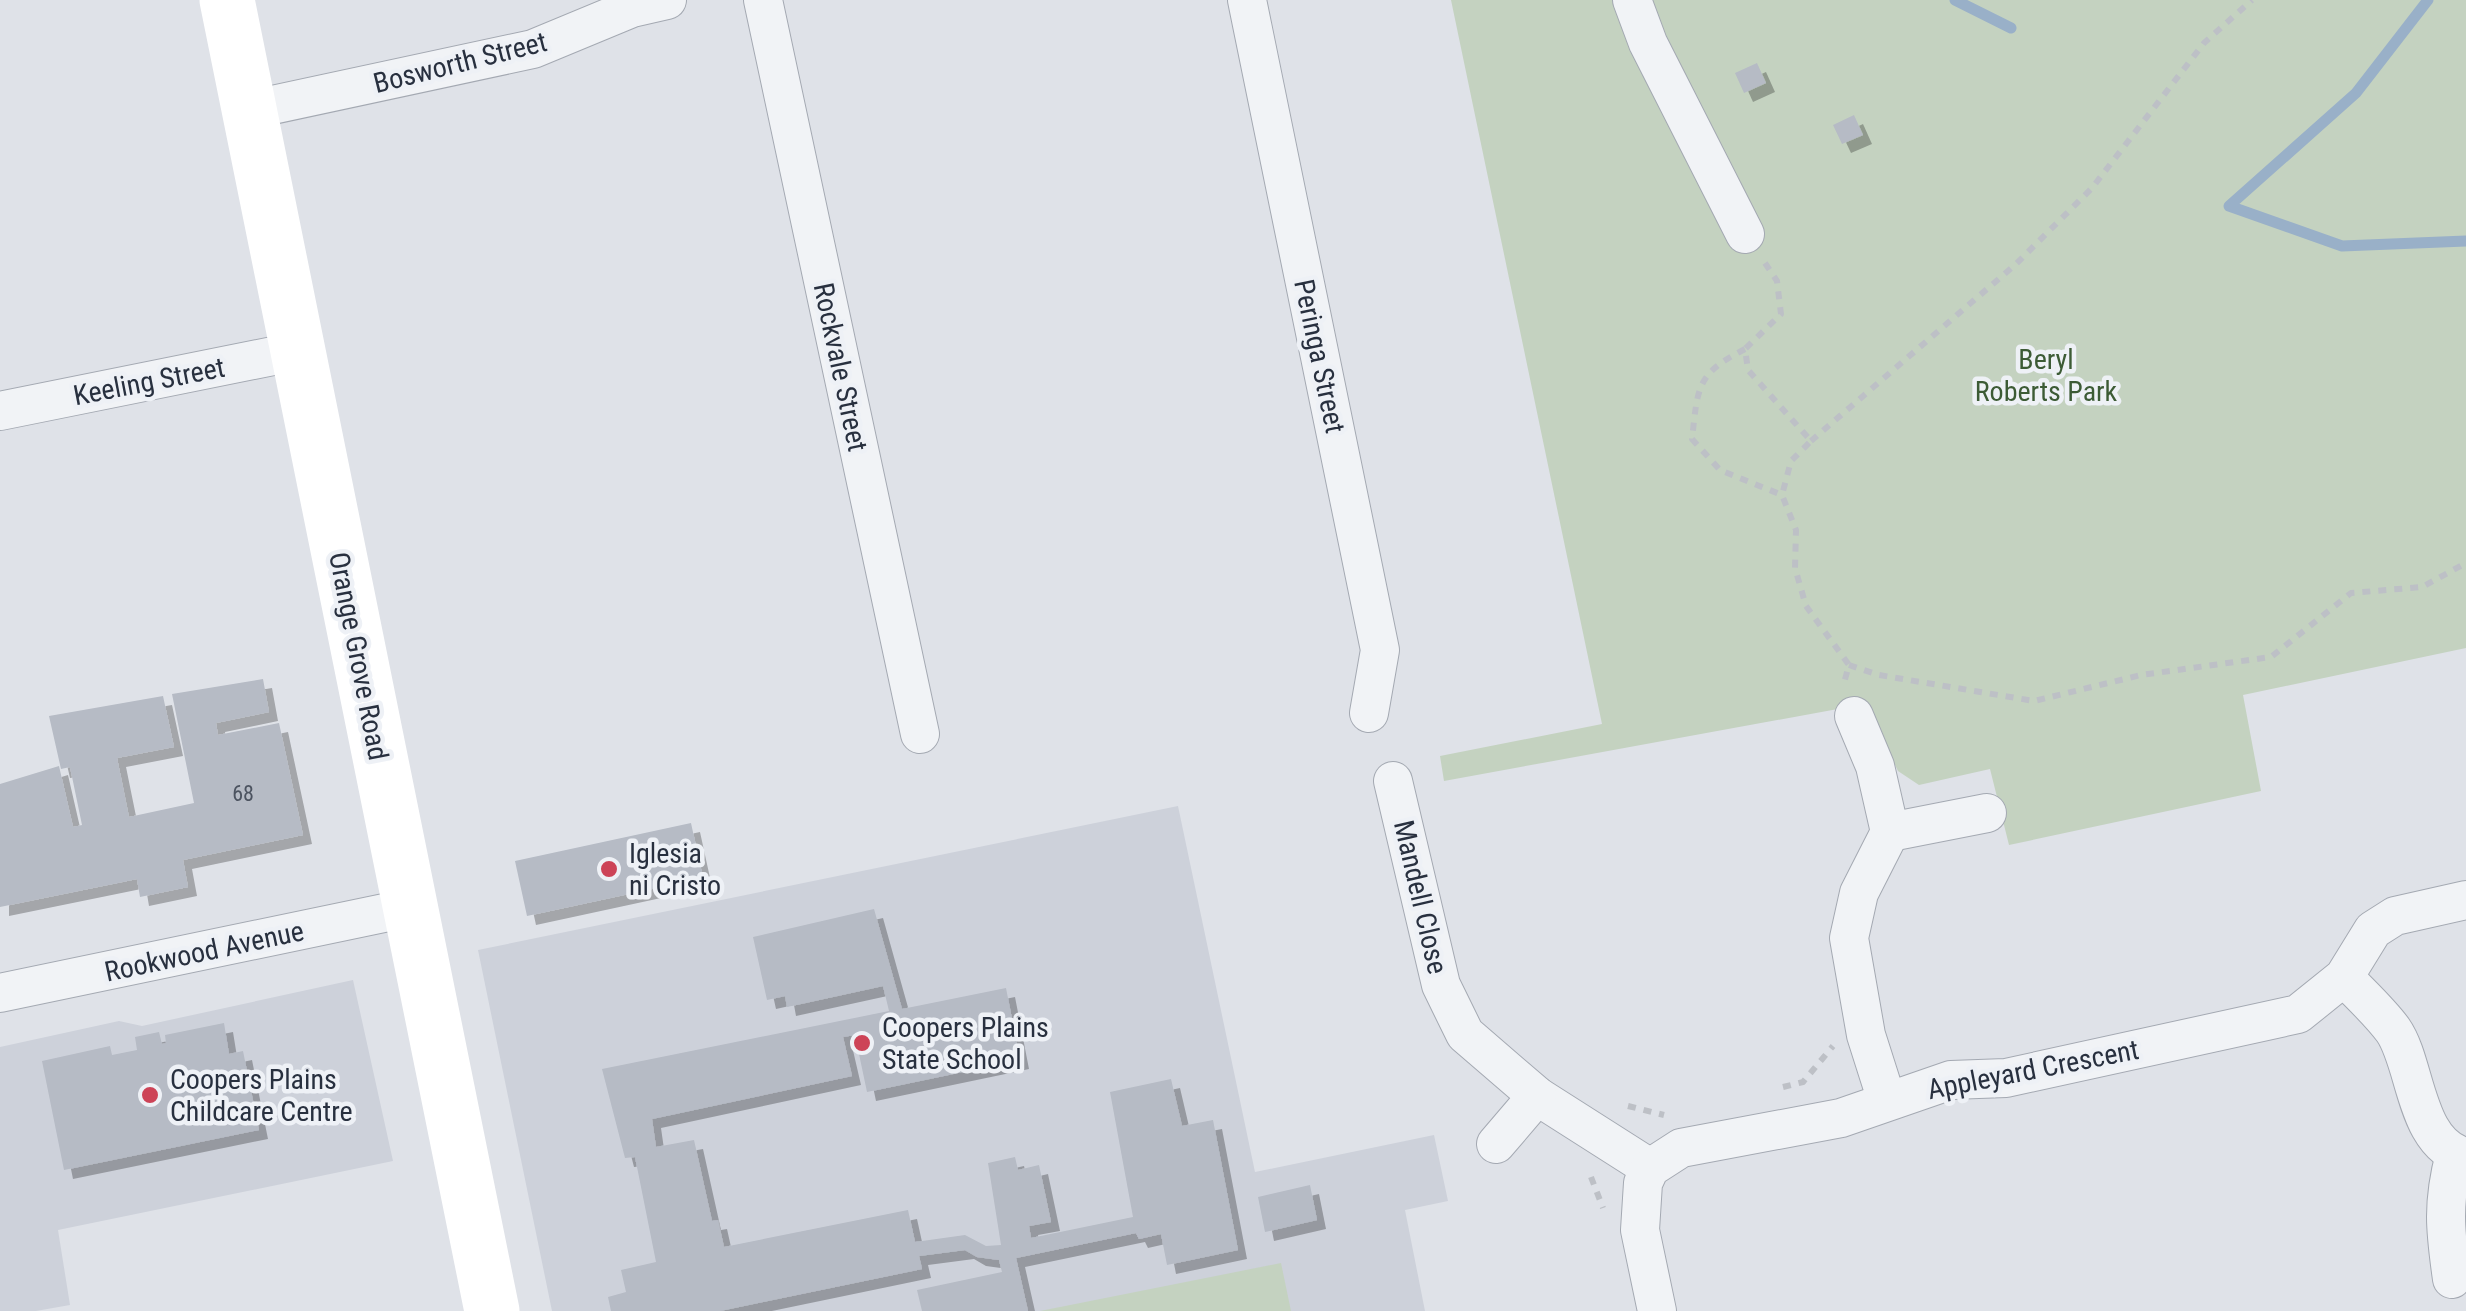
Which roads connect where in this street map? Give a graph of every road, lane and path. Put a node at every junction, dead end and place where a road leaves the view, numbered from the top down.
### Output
1 (227, 0) edge
2 (667, 0) edge
3 (763, 0) edge
4 (1247, 0) edge
5 (1632, 0) edge
6 (2252, 0) edge
7 (250, 110) junction
8 (1745, 234) joint
9 (1745, 348) junction
10 (298, 350) junction
11 (0, 411) edge
12 (1812, 442) junction
13 (1782, 495) junction
14 (2466, 563) edge
15 (1849, 665) junction
16 (1369, 714) dead end
17 (1854, 716) joint
18 (920, 734) dead end
19 (1393, 781) dead end
20 (1987, 813) dead end
21 (1890, 832) junction
22 (2466, 900) edge
23 (408, 908) junction
24 (2344, 977) junction
25 (0, 993) edge
26 (1866, 1035) junction
27 (1765, 1091) dead end
28 (1536, 1096) junction
29 (1888, 1101) junction
30 (1678, 1112) dead end
31 (1582, 1122) junction
32 (1496, 1144) dead end
33 (2460, 1156) edge
34 (1650, 1168) junction
35 (1604, 1210) dead end
36 (2452, 1278) dead end
37 (492, 1311) edge
38 (1657, 1311) edge

1 - 7 main road, Orange Grove Road
2 - 7 street, Bosworth Street
3 - 18 street, Rockvale Street
4 - 16 street, Peringa Street
5 - 8 street
6 - 12 path
7 - 10 main road, Orange Grove Road
8 - 9 path
9 - 12 path
9 - 13 path
10 - 11 street, Keeling Street
10 - 23 main road, Orange Grove Road
12 - 13 path
13 - 15 path
14 - 15 path
15 - 17 path
17 - 21 street
19 - 28 street, Mandell Close
20 - 21 street
21 - 26 street
22 - 24 street, Appleyard Crescent
23 - 25 street, Rookwood Avenue
23 - 37 main road, Orange Grove Road
24 - 29 street, Appleyard Crescent
24 - 33 street
26 - 27 path
26 - 29 street
28 - 31 street, Mandell Close
28 - 32 street
29 - 34 street, Appleyard Crescent
30 - 31 path
31 - 34 street, Mandell Close
31 - 35 path
33 - 36 street
34 - 38 street

